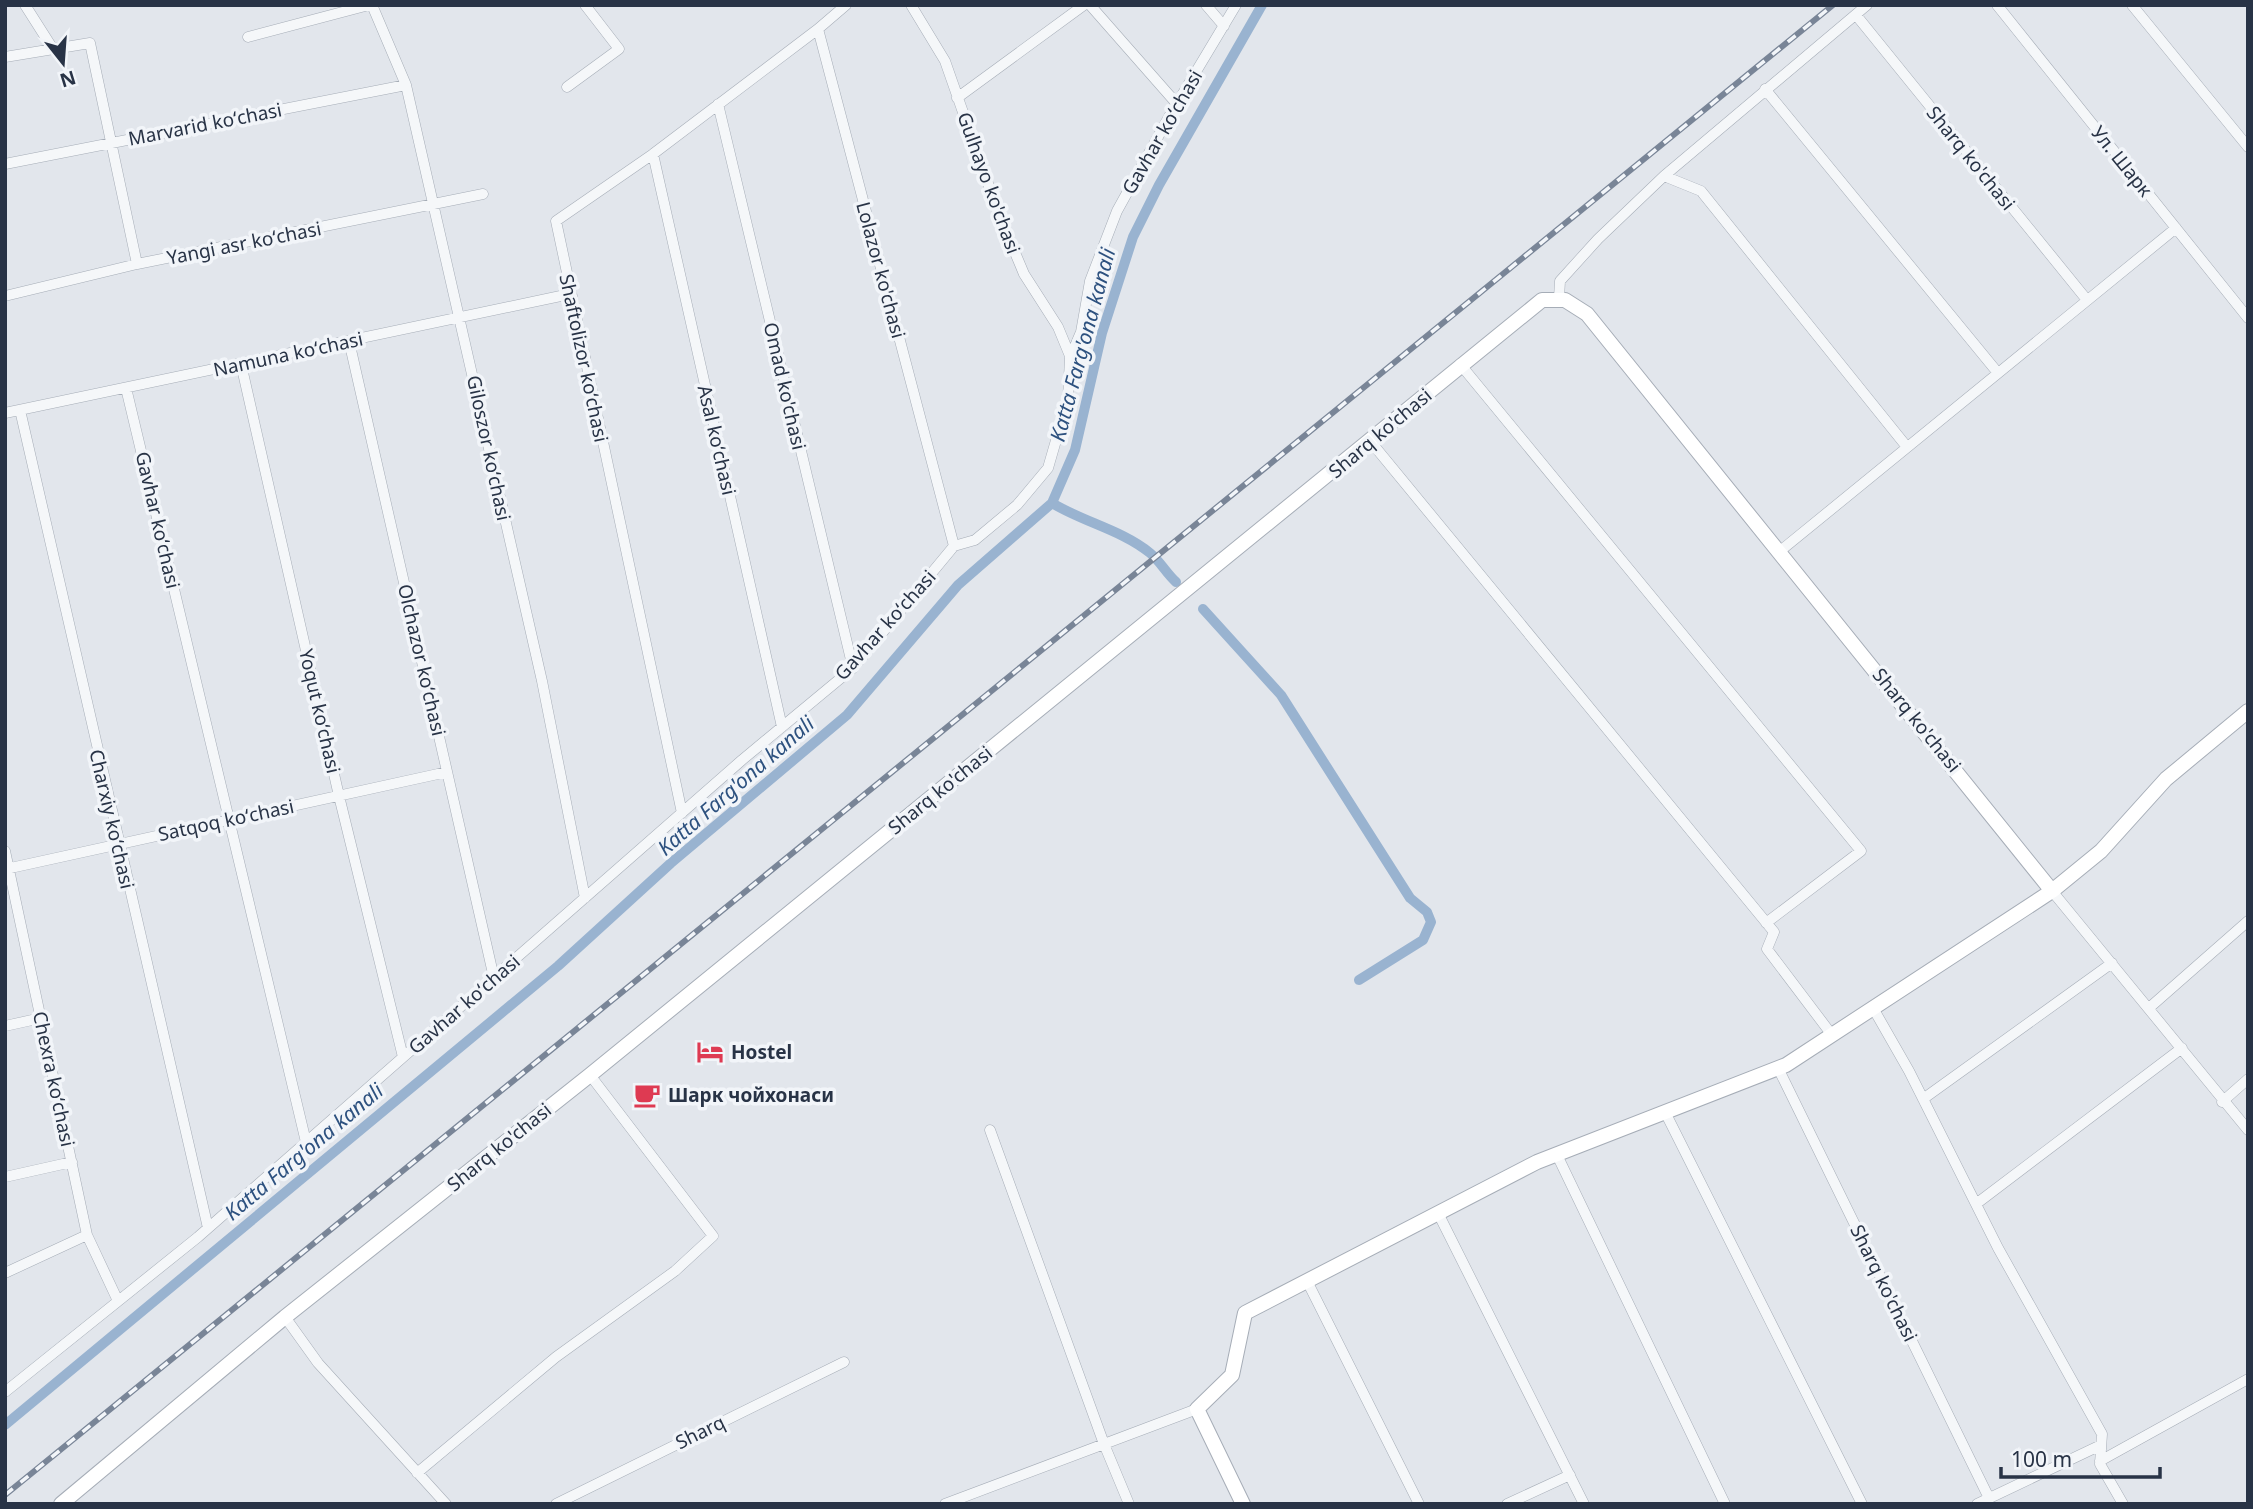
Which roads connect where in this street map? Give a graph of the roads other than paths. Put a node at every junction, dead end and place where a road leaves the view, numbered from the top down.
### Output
1 (25, 5) edge
2 (370, 5) edge
3 (585, 5) edge
4 (846, 5) edge
5 (911, 5) edge
6 (1084, 5) edge
7 (1090, 5) edge
8 (1206, 5) edge
9 (1236, 5) edge
10 (1867, 5) edge
11 (1997, 5) edge
12 (2132, 5) edge
13 (1856, 15) junction
14 (1224, 26) junction
15 (818, 29) junction
16 (248, 37) dead end
17 (53, 49) junction
18 (5, 57) edge
19 (406, 85) junction
20 (567, 87) dead end
21 (1765, 89) junction
22 (957, 98) junction
23 (718, 104) junction
24 (1177, 104) junction
25 (108, 142) junction
26 (2248, 147) edge
27 (653, 153) junction
28 (5, 164) edge
29 (1664, 176) junction
30 (483, 194) dead end
31 (434, 206) junction
32 (2176, 228) junction
33 (137, 264) junction
34 (570, 294) junction
35 (5, 296) edge
36 (1559, 298) junction
37 (2087, 300) junction
38 (460, 315) junction
39 (2248, 318) edge
40 (349, 341) junction
41 (1070, 358) junction
42 (241, 364) junction
43 (1460, 364) junction
44 (1998, 373) junction
45 (127, 388) junction
46 (20, 410) junction
47 (5, 413) edge
48 (1371, 442) junction
49 (1907, 447) junction
50 (954, 546) junction
51 (1779, 552) junction
52 (853, 668) junction
53 (2248, 710) edge
54 (782, 727) junction
55 (447, 772) junction
56 (339, 796) junction
57 (682, 813) junction
58 (230, 820) junction
59 (118, 844) junction
60 (5, 851) edge
61 (7, 869) edge
62 (2052, 891) junction
63 (585, 898) junction
64 (2248, 921) edge
65 (1766, 923) junction
66 (2112, 963) junction
67 (494, 978) junction
68 (1873, 1007) junction
69 (2149, 1008) junction
70 (41, 1018) junction
71 (5, 1026) edge
72 (1832, 1035) junction
73 (2182, 1048) junction
74 (403, 1057) junction
75 (1778, 1068) junction
76 (590, 1075) junction
77 (2248, 1079) edge
78 (1923, 1099) junction
79 (2222, 1102) junction
80 (1665, 1112) junction
81 (990, 1130) dead end
82 (2248, 1130) edge
83 (306, 1142) junction
84 (1557, 1154) junction
85 (72, 1162) junction
86 (5, 1177) edge
87 (1976, 1204) junction
88 (1438, 1213) junction
89 (208, 1228) junction
90 (87, 1235) junction
91 (5, 1273) edge
92 (1307, 1281) junction
93 (118, 1301) junction
94 (285, 1317) junction
95 (844, 1362) dead end
96 (2248, 1379) edge
97 (5, 1392) edge
98 (1197, 1409) junction
99 (1104, 1444) junction
100 (2101, 1445) junction
101 (2100, 1461) junction
102 (417, 1473) junction
103 (1570, 1475) junction
104 (1989, 1498) junction
105 (61, 1504) edge
106 (446, 1504) edge
107 (556, 1504) edge
108 (945, 1504) edge
109 (1129, 1504) edge
110 (1243, 1504) edge
111 (1419, 1504) edge
112 (1507, 1504) edge
113 (1584, 1504) edge
114 (1725, 1504) edge
115 (1862, 1504) edge
116 (1977, 1504) edge
117 (2123, 1504) edge

1 - 17 street
2 - 16 street
2 - 19 street, Giloszor koʻchasi
3 - 20 street
4 - 15 street
5 - 22 street, Gulhayo ko'chasi
6 - 22 street
7 - 24 street
8 - 14 street
9 - 14 street, Gavhar koʻchasi
10 - 13 street
11 - 32 street, Ул. Шарк
12 - 26 street
13 - 21 street
13 - 37 street, Sharq ko'chasi
14 - 24 street, Gavhar koʻchasi
15 - 23 street, Shaftolizor koʻchasi
15 - 50 street, Lolazor ko'chasi
17 - 18 street
17 - 25 street
19 - 25 street, Marvarid koʻchasi
19 - 31 street, Giloszor koʻchasi
21 - 29 street
21 - 44 street
22 - 41 street, Gulhayo ko'chasi
23 - 27 street, Shaftolizor koʻchasi
23 - 52 street, Omad ko'chasi
24 - 41 street, Gavhar koʻchasi
25 - 28 street, Marvarid koʻchasi
25 - 33 street
27 - 34 street, Shaftolizor koʻchasi
27 - 54 street, Asal koʻchasi
29 - 36 street
29 - 49 street
30 - 31 street, Yangi asr koʻchasi
31 - 33 street, Yangi asr koʻchasi
31 - 38 street, Giloszor koʻchasi
32 - 37 street
32 - 39 street, Ул. Шарк
33 - 35 street, Yangi asr koʻchasi
34 - 38 street, Namuna koʻchasi
34 - 57 street, Shaftolizor koʻchasi
36 - 43 main road, Sharq ko'chasi
36 - 51 main road, Sharq ko'chasi
37 - 44 street
38 - 40 street, Namuna koʻchasi
38 - 63 street, Giloszor koʻchasi
40 - 42 street, Namuna koʻchasi
40 - 55 street, Olchazor koʻchasi
41 - 50 street, Gavhar koʻchasi
42 - 45 street, Namuna koʻchasi
42 - 56 street, Yoqut koʻchasi
43 - 48 main road, Sharq ko'chasi
43 - 65 street
44 - 49 street
45 - 46 street, Namuna koʻchasi
45 - 58 street, Gavhar koʻchasi
46 - 47 street, Namuna koʻchasi
46 - 59 street, Charxiy koʻchasi
48 - 65 street
48 - 76 main road, Sharq ko'chasi
49 - 51 street
50 - 52 street, Gavhar koʻchasi
51 - 62 main road, Sharq ko'chasi
52 - 54 street, Gavhar koʻchasi
53 - 62 main road
54 - 57 street, Gavhar koʻchasi
55 - 56 street, Satqoq koʻchasi
55 - 67 street, Olchazor koʻchasi
56 - 58 street, Satqoq koʻchasi
56 - 74 street, Yoqut koʻchasi
57 - 63 street, Gavhar koʻchasi
58 - 59 street, Satqoq koʻchasi
58 - 83 street, Gavhar koʻchasi
59 - 61 street, Satqoq koʻchasi
59 - 89 street, Charxiy koʻchasi
60 - 61 street, Chexra koʻchasi
61 - 70 street, Chexra koʻchasi
62 - 66 street, Sharq ko'chasi
62 - 68 main road
63 - 67 street, Gavhar koʻchasi
64 - 69 street
65 - 72 street
66 - 69 street, Sharq ko'chasi
66 - 78 street
67 - 74 street, Gavhar koʻchasi
68 - 72 main road
68 - 78 street
69 - 73 street, Sharq ko'chasi
70 - 71 street
70 - 85 street, Chexra koʻchasi
72 - 75 main road
73 - 79 street, Sharq ko'chasi
73 - 87 street
74 - 83 street, Gavhar koʻchasi
75 - 80 main road
75 - 104 street, Sharq ko'chasi
76 - 94 main road, Sharq ko'chasi
76 - 102 street
77 - 79 street
78 - 87 street
79 - 82 street, Sharq ko'chasi
80 - 84 main road
80 - 115 street
81 - 99 street
83 - 89 street, Gavhar koʻchasi
84 - 88 main road
84 - 114 street
85 - 86 street
85 - 90 street, Chexra koʻchasi
87 - 100 street
88 - 92 main road
88 - 103 street
89 - 93 street, Gavhar koʻchasi
90 - 91 street
90 - 93 street, Chexra koʻchasi
92 - 98 main road
92 - 111 street
93 - 97 street, Gavhar koʻchasi
94 - 102 street
94 - 105 main road, Sharq ko'chasi
95 - 107 street, Sharq
96 - 101 street
98 - 99 street
98 - 110 main road
99 - 108 street
99 - 109 street
100 - 101 street
100 - 104 street
101 - 117 street
102 - 106 street
103 - 112 street
103 - 113 street
104 - 116 street

